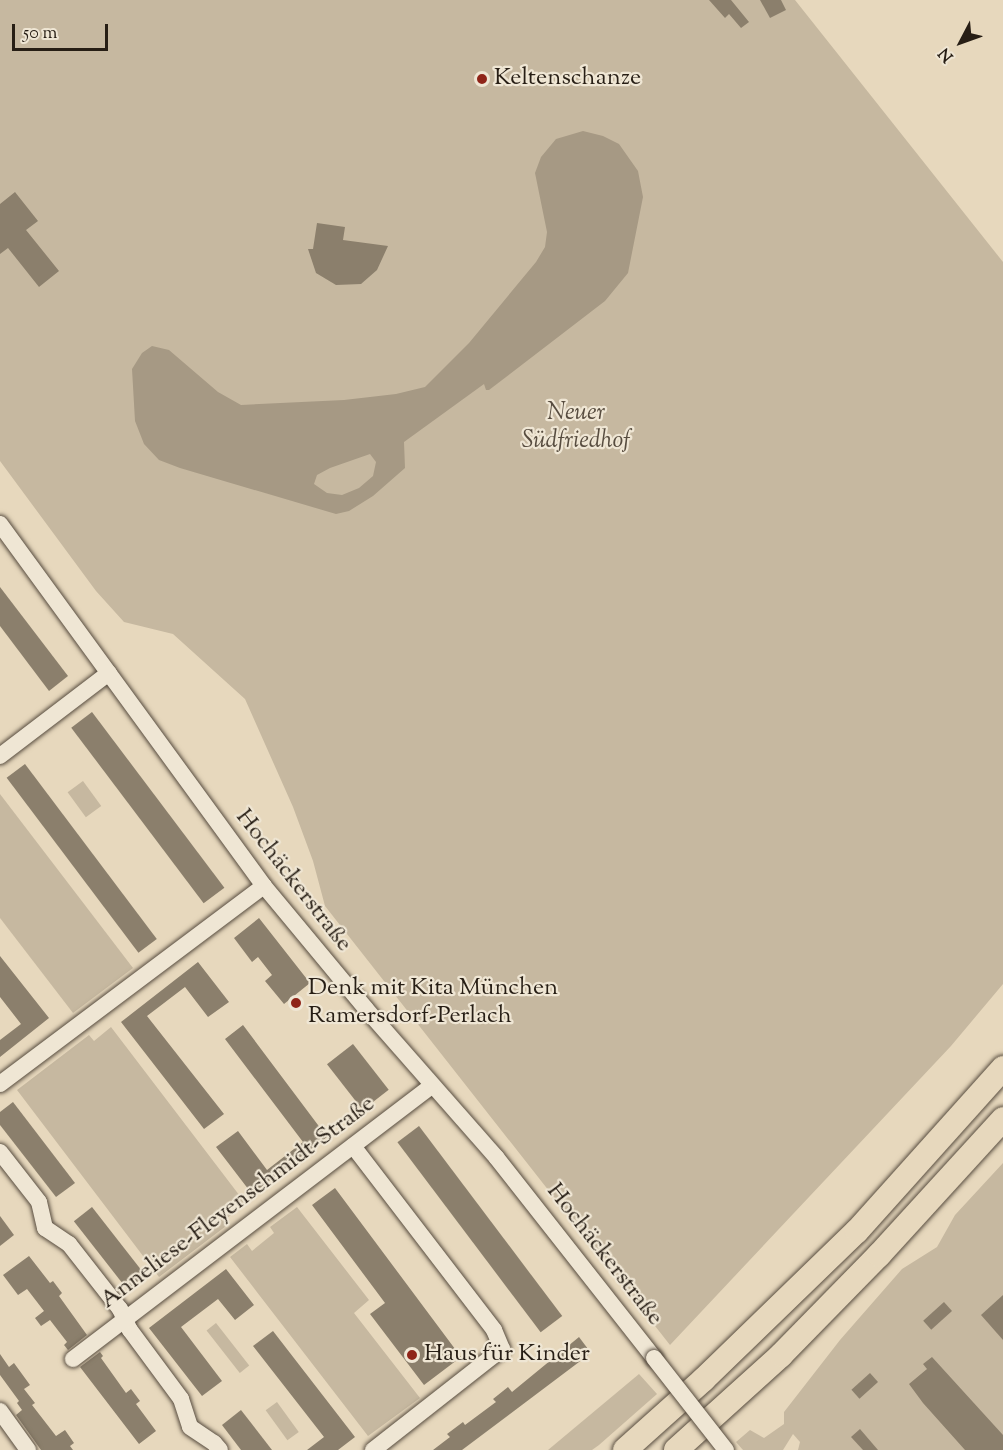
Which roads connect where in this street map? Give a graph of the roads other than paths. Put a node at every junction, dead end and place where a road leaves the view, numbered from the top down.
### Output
1 (0, 524) edge
2 (109, 673) junction
3 (0, 756) edge
4 (264, 886) junction
5 (1003, 1068) edge
6 (0, 1084) edge
7 (432, 1086) junction
8 (1003, 1119) edge
9 (354, 1146) junction
10 (0, 1152) edge
11 (124, 1320) junction
12 (73, 1359) dead end
13 (0, 1411) edge
14 (28, 1450) edge
15 (220, 1450) edge
16 (373, 1450) edge
17 (625, 1450) edge
18 (676, 1450) edge
19 (726, 1450) edge

1 - 2 street, Hochäckerstraße
2 - 3 street
2 - 4 street, Hochäckerstraße
4 - 6 street
4 - 7 street, Hochäckerstraße
5 - 17 highway
7 - 9 street, Anneliese-Fleyenschmidt-Straße
7 - 19 street, Hochäckerstraße, bridge
8 - 18 highway
9 - 11 street, Anneliese-Fleyenschmidt-Straße
9 - 16 street
10 - 11 street
11 - 12 street, Anneliese-Fleyenschmidt-Straße
11 - 15 street
13 - 14 street

